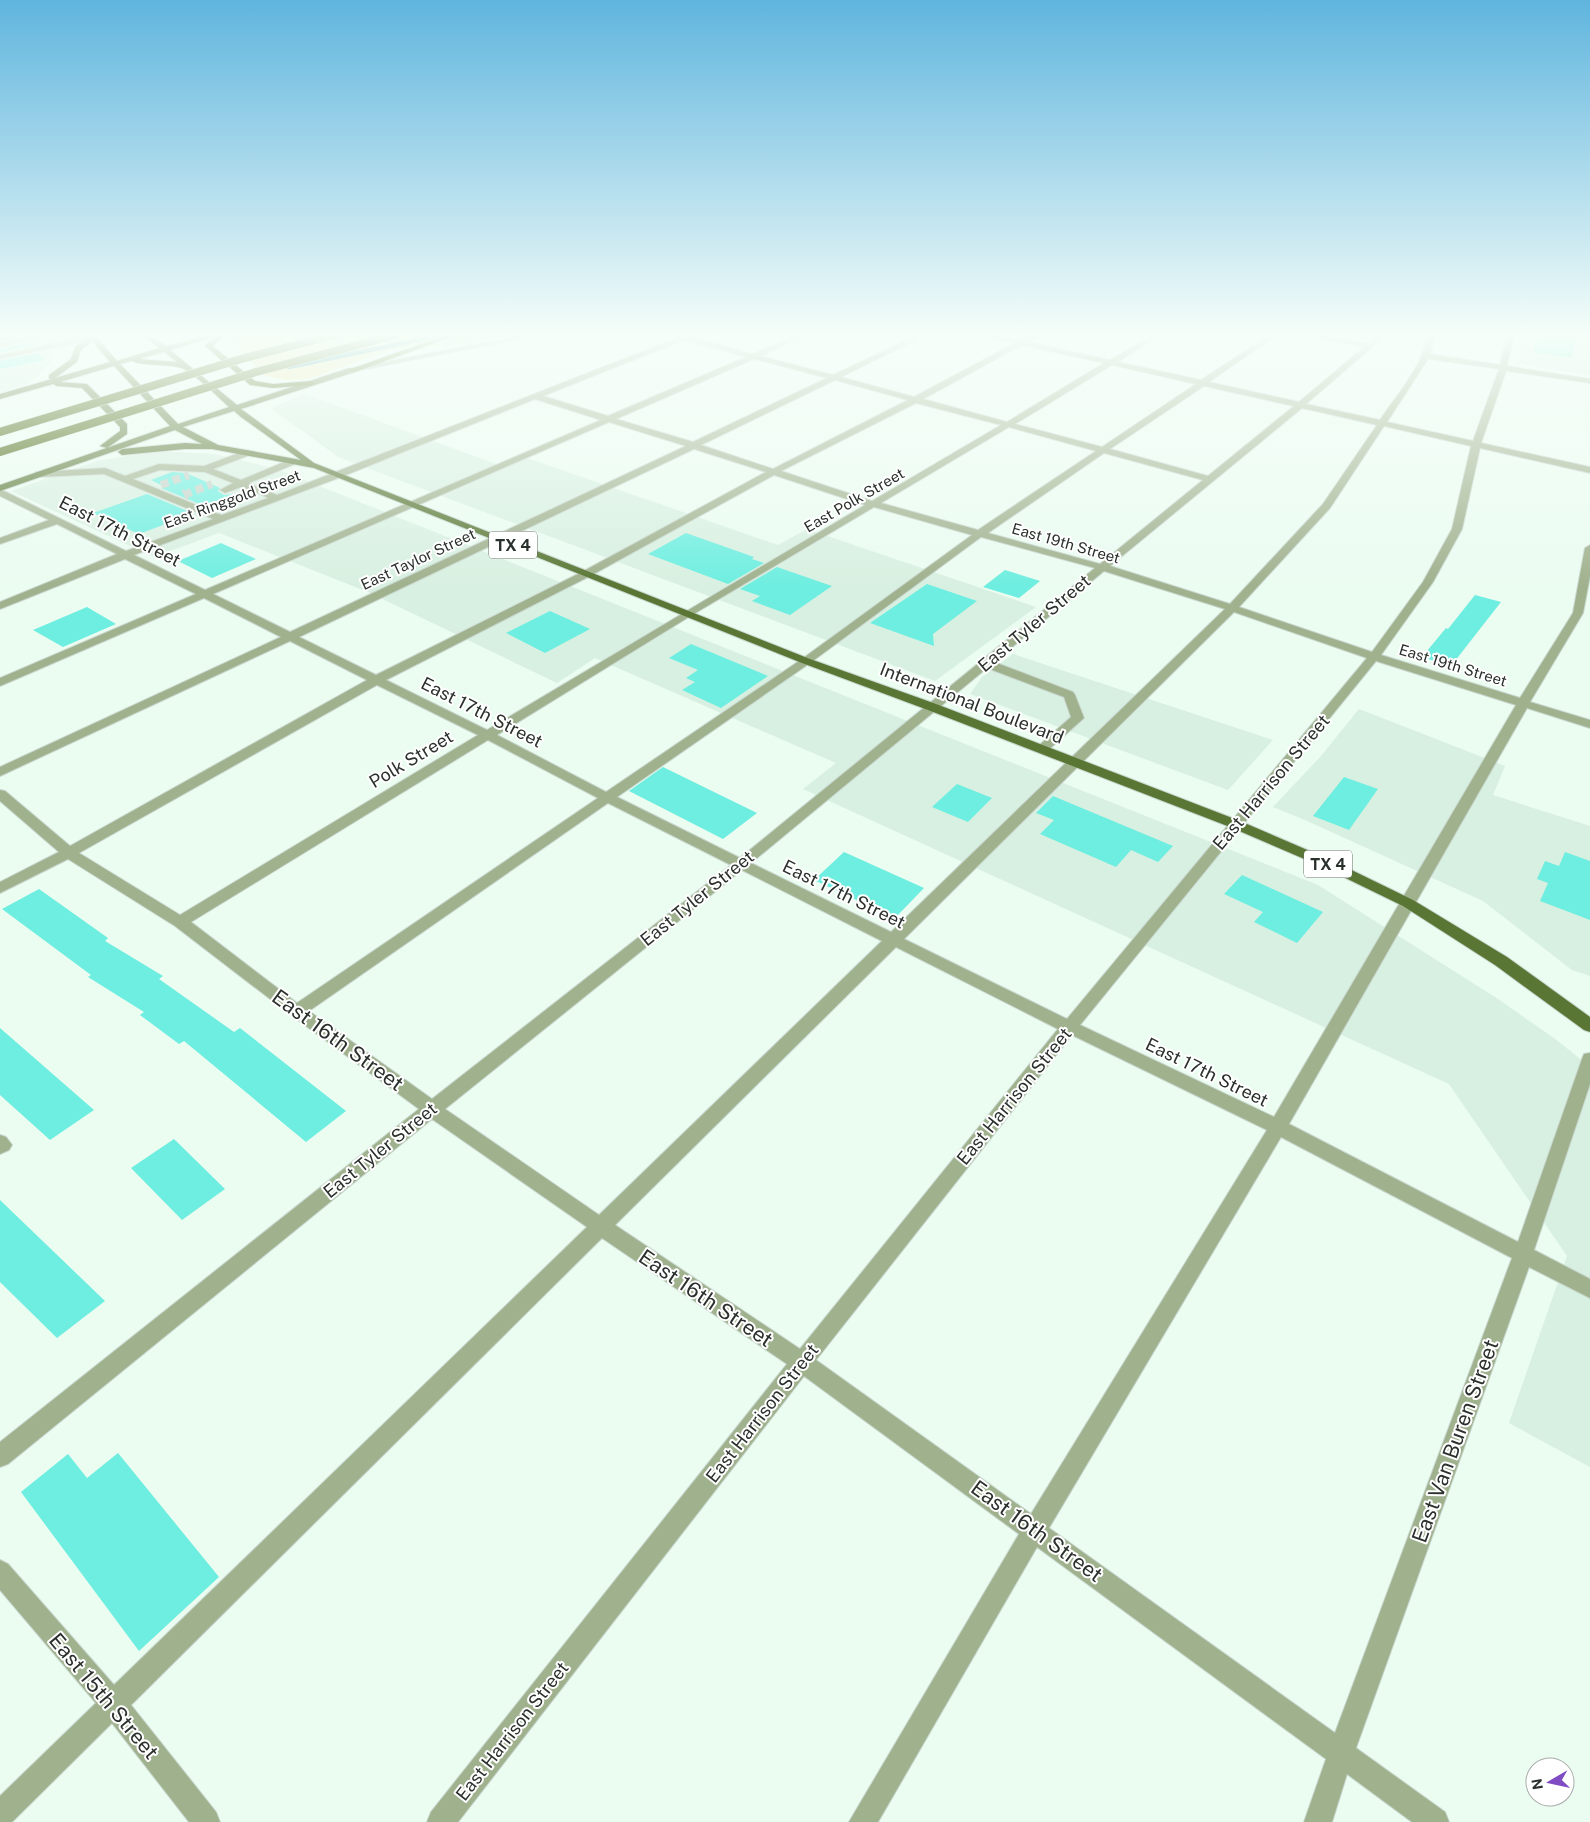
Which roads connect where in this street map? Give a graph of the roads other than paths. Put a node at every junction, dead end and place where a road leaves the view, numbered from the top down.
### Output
1 (49, 417) edge
2 (112, 417) edge
3 (115, 417) edge
4 (167, 417) edge
5 (207, 417) edge
6 (248, 417) edge
7 (481, 417) edge
8 (602, 417) edge
9 (612, 417) edge
10 (751, 417) edge
11 (881, 417) edge
12 (978, 417) edge
13 (1021, 417) edge
14 (1150, 417) edge
15 (1286, 417) edge
16 (1350, 417) edge
17 (1386, 417) edge
18 (1486, 417) edge
19 (608, 419) junction
20 (1382, 424) junction
21 (1008, 425) junction
22 (176, 427) junction
23 (0, 432) edge
24 (1476, 444) junction
25 (692, 445) junction
26 (216, 447) junction
27 (1101, 450) junction
28 (0, 452) edge
29 (247, 454) junction
30 (84, 459) junction
31 (292, 462) junction
32 (316, 466) junction
33 (206, 469) junction
34 (1590, 470) edge
35 (773, 472) junction
36 (215, 473) junction
37 (39, 474) junction
38 (189, 474) tunnel mouth
39 (338, 475) junction
40 (228, 478) junction
41 (125, 479) junction
42 (200, 479) tunnel mouth
43 (1210, 479) junction
44 (240, 483) junction
45 (212, 484) tunnel mouth
46 (0, 488) edge
47 (225, 490) tunnel mouth
48 (258, 490) junction
49 (0, 492) edge
50 (277, 498) junction
51 (185, 500) junction
52 (197, 500) tunnel mouth
53 (872, 504) junction
54 (412, 506) junction
55 (204, 512) junction
56 (222, 519) junction
57 (57, 521) junction
58 (979, 534) junction
59 (499, 539) junction
60 (0, 541) edge
61 (1590, 548) edge
62 (125, 555) junction
63 (1101, 567) junction
64 (586, 574) junction
65 (204, 594) junction
66 (0, 606) edge
67 (1232, 608) junction
68 (688, 613) junction
69 (287, 637) junction
70 (1374, 657) junction
71 (806, 661) junction
72 (985, 663) junction
73 (376, 680) junction
74 (0, 682) edge
75 (1523, 702) junction
76 (932, 707) junction
77 (1590, 724) edge
78 (486, 735) junction
79 (1041, 749) junction
80 (1074, 762) junction
81 (0, 772) edge
82 (0, 794) edge
83 (606, 797) junction
84 (1235, 824) junction
85 (69, 853) junction
86 (741, 864) junction
87 (0, 888) edge
88 (1408, 903) junction
89 (180, 922) junction
90 (893, 940) junction
91 (298, 1011) junction
92 (1590, 1026) edge
93 (1069, 1027) junction
94 (1590, 1059) edge
95 (432, 1109) junction
96 (1278, 1127) junction
97 (0, 1142) edge
98 (0, 1147) edge
99 (600, 1226) junction
100 (1523, 1255) junction
101 (1590, 1289) edge
102 (802, 1362) junction
103 (0, 1456) edge
104 (1035, 1529) junction
105 (0, 1572) edge
106 (113, 1703) junction
107 (1340, 1754) junction
108 (0, 1814) edge
109 (206, 1822) edge
110 (441, 1822) edge
111 (863, 1822) edge
112 (1318, 1822) edge
113 (1435, 1822) edge

1 - 23 highway, bridge
2 - 28 highway, bridge
3 - 30 main road
4 - 22 main road, International Boulevard / TX 4
5 - 22 main road
6 - 32 main road, International Boulevard / TX 4
7 - 39 street, East Ringgold Street
8 - 19 street, East 19th Street
9 - 19 street
10 - 25 street, East Taylor Street
11 - 35 street
12 - 21 street
13 - 21 street, East Polk Street
14 - 27 street
15 - 43 street, East Tyler Street
16 - 20 street
17 - 20 street
18 - 24 street, East Harrison Street
19 - 25 street, East 19th Street
19 - 54 street
20 - 24 street
20 - 67 street
21 - 27 street
21 - 53 street, East Polk Street
22 - 26 main road, International Boulevard / TX 4
22 - 30 main road
24 - 34 street
24 - 70 street, East Harrison Street
25 - 35 street, East 19th Street
25 - 59 street, East Taylor Street
26 - 29 main road, International Boulevard / TX 4
26 - 30 main road
27 - 43 street
27 - 58 street
29 - 31 main road, International Boulevard / TX 4
29 - 33 street
30 - 37 main road
31 - 32 main road, International Boulevard / TX 4
31 - 44 street
32 - 39 main road, International Boulevard / TX 4
33 - 36 street
33 - 38 street
33 - 41 street
35 - 53 street, East 19th Street
35 - 64 street
36 - 40 street
36 - 42 street
37 - 41 street
37 - 46 main road
39 - 50 street, East Ringgold Street
39 - 54 main road, International Boulevard / TX 4
40 - 44 street
40 - 45 street
41 - 51 street
43 - 63 street, East Tyler Street
44 - 47 street
44 - 48 street
48 - 50 street
48 - 55 street
49 - 57 street, East 17th Street
50 - 56 street, East Ringgold Street
51 - 52 street
51 - 55 street
53 - 58 street, East 19th Street
53 - 68 street, East Polk Street
54 - 59 main road, International Boulevard / TX 4
54 - 65 street
55 - 56 street
56 - 62 street, East Ringgold Street
57 - 60 street
57 - 62 street, East 17th Street
58 - 63 street, East 19th Street
58 - 71 street
59 - 64 main road, International Boulevard / TX 4
59 - 69 street, East Taylor Street
61 - 75 street
62 - 65 street, East 17th Street
62 - 66 street, East Ringgold Street
63 - 67 street, East 19th Street
63 - 72 street, East Tyler Street
64 - 68 main road, International Boulevard / TX 4
64 - 73 street
65 - 69 street, East 17th Street
65 - 74 street
67 - 70 street, East 19th Street
67 - 80 street
68 - 71 main road, International Boulevard / TX 4
68 - 78 street, Polk Street
69 - 73 street, East 17th Street
69 - 81 street, East Taylor Street
70 - 75 street, East 19th Street
70 - 84 street, East Harrison Street
71 - 76 main road, International Boulevard / TX 4
71 - 83 street
72 - 76 street, East Tyler Street
72 - 79 street
73 - 78 street, East 17th Street
73 - 85 street
75 - 77 street, East 19th Street
75 - 88 street
76 - 79 main road, International Boulevard / TX 4
76 - 86 street, East Tyler Street
78 - 83 street, East 17th Street
78 - 89 street, Polk Street
79 - 80 main road, International Boulevard / TX 4
80 - 84 main road, International Boulevard / TX 4
80 - 90 street
82 - 85 street, East 16th Street
83 - 86 street, East 17th Street
83 - 91 street
84 - 88 main road, International Boulevard / TX 4
84 - 93 street, East Harrison Street
85 - 87 street
85 - 89 street, East 16th Street
86 - 90 street, East 17th Street
86 - 95 street, East Tyler Street
88 - 92 main road, International Boulevard / TX 4
88 - 96 street
89 - 91 street, East 16th Street
90 - 93 street, East 17th Street
90 - 99 street
91 - 95 street, East 16th Street
93 - 96 street, East 17th Street
93 - 102 street, East Harrison Street
94 - 100 street, East Van Buren Street
95 - 99 street, East 16th Street
95 - 103 street, East Tyler Street
96 - 100 street, East 17th Street
96 - 104 street
97 - 98 street
99 - 102 street, East 16th Street
99 - 106 street
100 - 101 street, East 17th Street
100 - 107 street, East Van Buren Street
102 - 104 street, East 16th Street
102 - 110 street, East Harrison Street
104 - 107 street, East 16th Street
104 - 111 street
105 - 106 street, East 15th Street
106 - 108 street
106 - 109 street, East 15th Street
107 - 112 street, East Van Buren Street
107 - 113 street, East 16th Street

